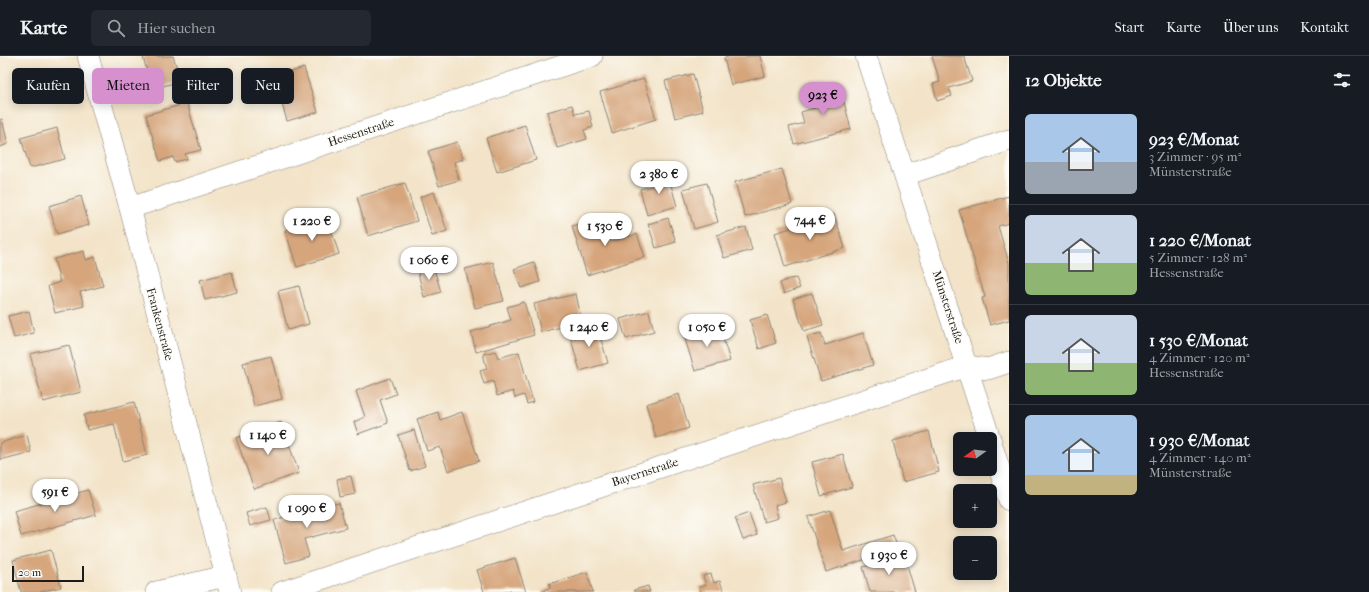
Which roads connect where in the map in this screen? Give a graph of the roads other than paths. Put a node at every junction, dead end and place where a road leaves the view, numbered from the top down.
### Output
1 (88, 56) edge
2 (592, 56) edge
3 (866, 56) edge
4 (1009, 140) edge
5 (905, 174) junction
6 (130, 208) junction
7 (1009, 362) edge
8 (967, 366) junction
9 (988, 432) edge
10 (997, 461) edge
11 (1009, 500) edge
12 (228, 584) edge
13 (156, 592) edge
14 (282, 592) edge

1 - 6 street, Frankenstraße
2 - 6 street, Hessenstraße
3 - 5 street, Münsterstraße
4 - 5 street
5 - 8 street, Münsterstraße
6 - 12 street, Frankenstraße
7 - 8 street, Bayernstraße
8 - 9 street, Münsterstraße
8 - 14 street, Bayernstraße
10 - 11 street, Münsterstraße
12 - 13 street

